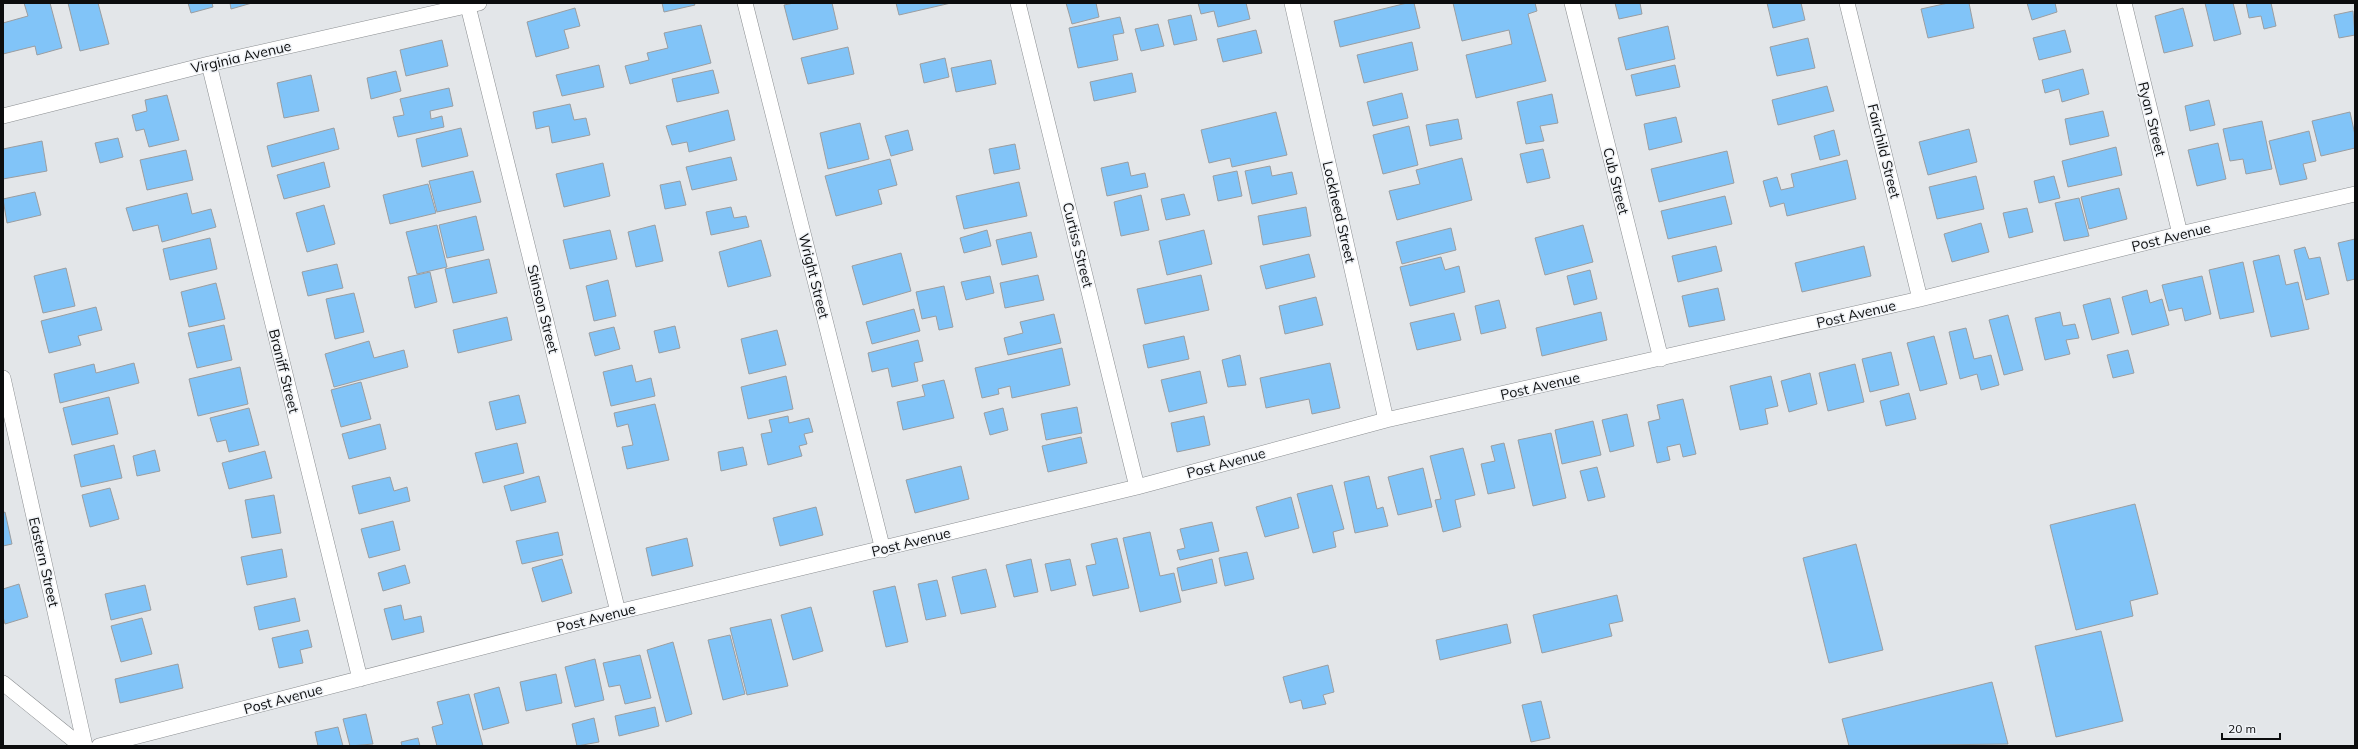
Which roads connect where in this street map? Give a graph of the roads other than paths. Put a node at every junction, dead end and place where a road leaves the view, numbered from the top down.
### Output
1 (745, 3) edge
2 (1018, 3) edge
3 (1292, 3) edge
4 (1572, 3) edge
5 (1847, 3) edge
6 (2124, 3) edge
7 (474, 4) edge
8 (209, 64) junction
9 (3, 116) edge
10 (2355, 194) edge
11 (2180, 234) junction
12 (1920, 299) junction
13 (1661, 359) junction
14 (3, 378) edge
15 (1386, 420) junction
16 (1137, 487) junction
17 (883, 550) junction
18 (618, 612) junction
19 (360, 679) junction
20 (3, 683) edge
21 (81, 746) edge
22 (85, 746) edge
23 (99, 746) edge

1 - 17 street, Wright Street
2 - 16 street, Curtiss Street
3 - 15 street, Lockheed Street
4 - 13 street, Cub Street
5 - 12 street, Fairchild Street
6 - 11 street, Ryan Street
7 - 8 street, Virginia Avenue
7 - 18 street, Stinson Street
8 - 9 street, Virginia Avenue
8 - 19 street, Braniff Street
10 - 11 street, Post Avenue
11 - 12 street, Post Avenue
12 - 13 street, Post Avenue
13 - 15 street, Post Avenue
14 - 22 street, Eastern Street
15 - 16 street, Post Avenue
16 - 17 street, Post Avenue
17 - 18 street, Post Avenue
18 - 19 street, Post Avenue
19 - 23 street, Post Avenue
20 - 21 street

